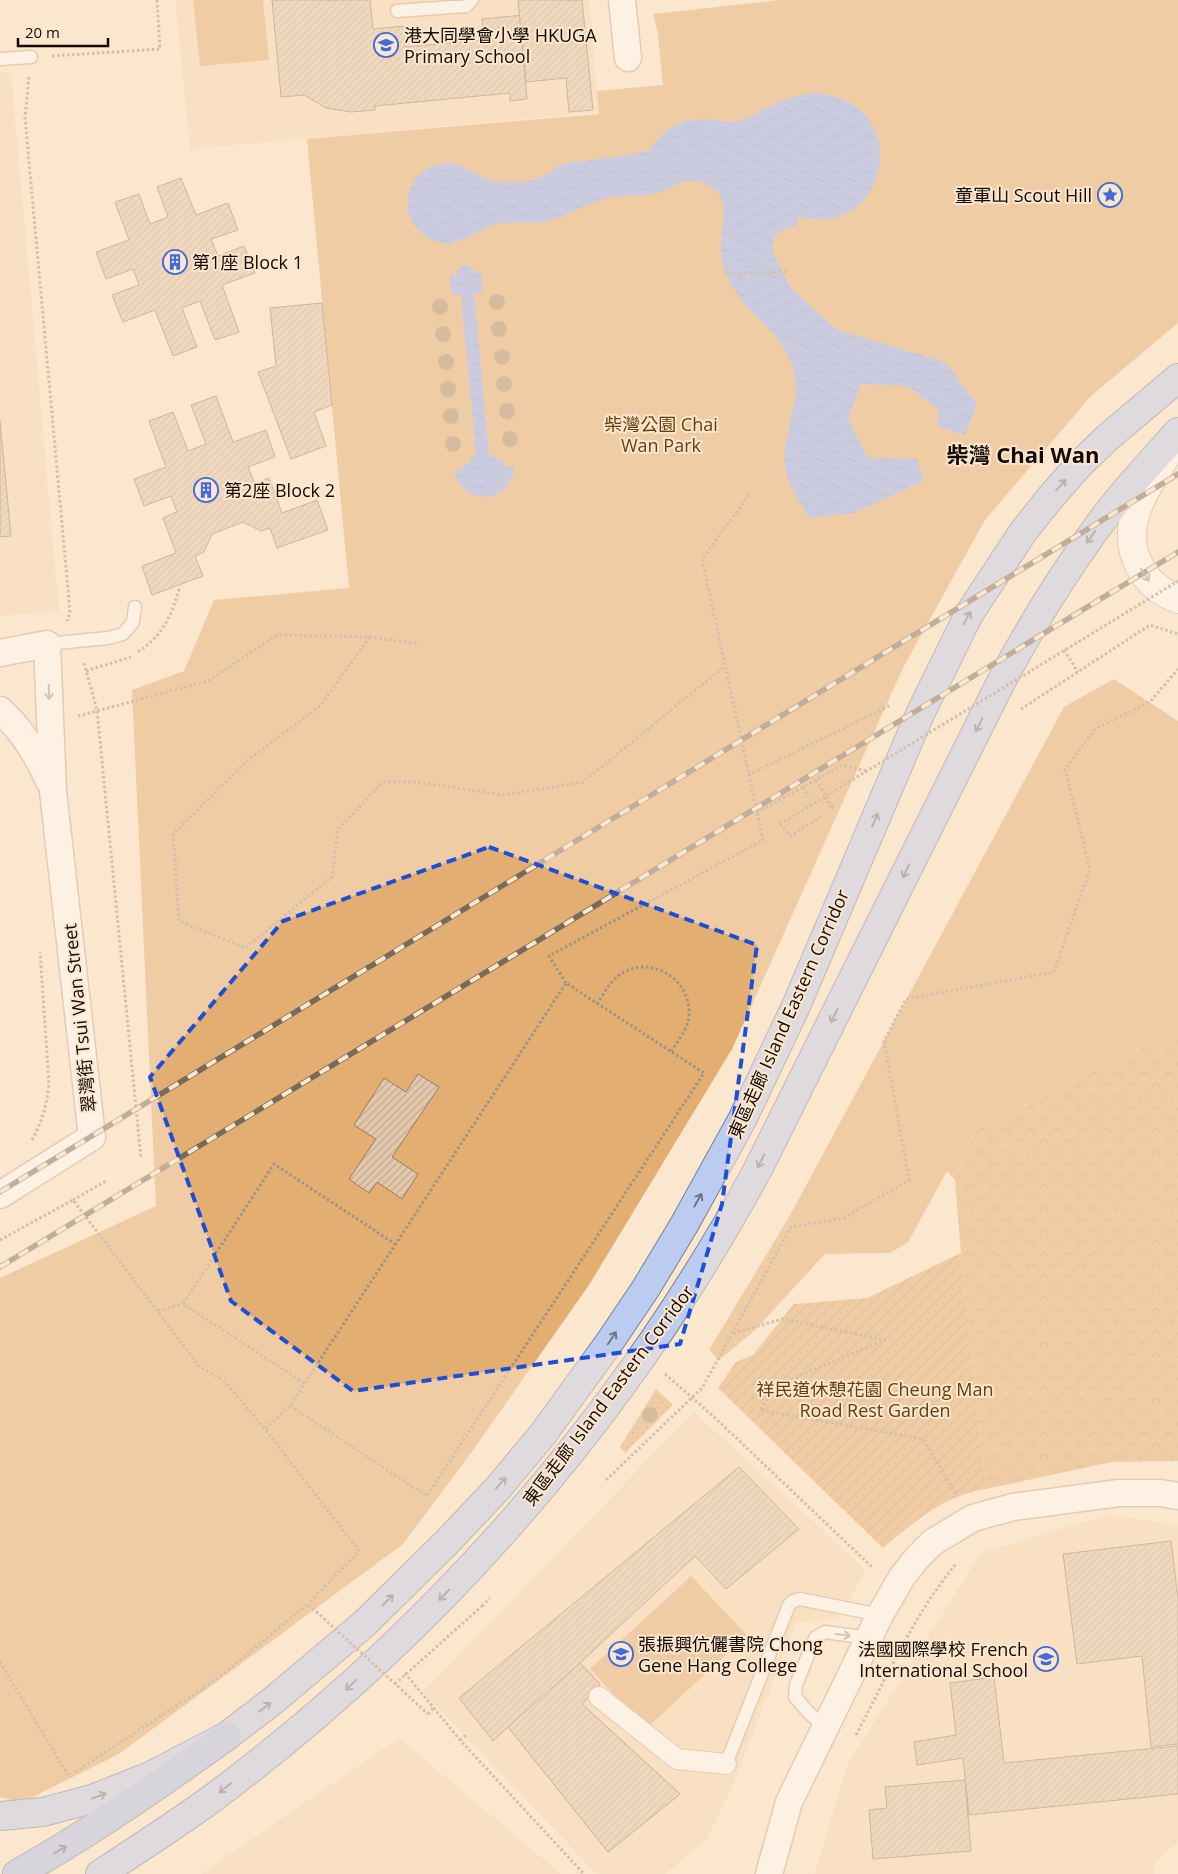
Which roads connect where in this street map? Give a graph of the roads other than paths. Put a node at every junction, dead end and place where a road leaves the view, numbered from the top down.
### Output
1 (472, 0) edge
2 (622, 0) edge
3 (397, 11) dead end
4 (31, 57) road end
5 (628, 58) dead end
6 (0, 59) edge
7 (1178, 378) edge
8 (1178, 434) edge
9 (1178, 599) edge
10 (135, 607) dead end
11 (46, 644) junction
12 (3, 653) edge
13 (0, 710) edge
14 (53, 791) junction
15 (0, 1196) edge
16 (1178, 1496) edge
17 (874, 1627) junction
18 (599, 1697) dead end
19 (825, 1727) junction
20 (227, 1736) junction
21 (726, 1764) joint
22 (0, 1816) edge
23 (17, 1874) edge
24 (100, 1874) edge
25 (769, 1874) edge

1 - 3 lane
2 - 5 street
4 - 6 lane
20 -> 7 highway, 東區走廊 Island Eastern Corridor
8 -> 9 street
8 -> 24 highway, 東區走廊 Island Eastern Corridor
10 - 11 lane
11 - 12 street
11 -> 14 street, 翠灣街 Tsui Wan Street
13 - 14 street, 翠灣街 Tsui Wan Street
14 - 15 street, 翠灣街 Tsui Wan Street
16 - 17 street
17 - 19 street
19 -> 17 lane
17 - 21 lane
18 - 21 street
19 - 25 street
22 -> 20 highway
23 -> 20 highway, 東區走廊 Island Eastern Corridor

